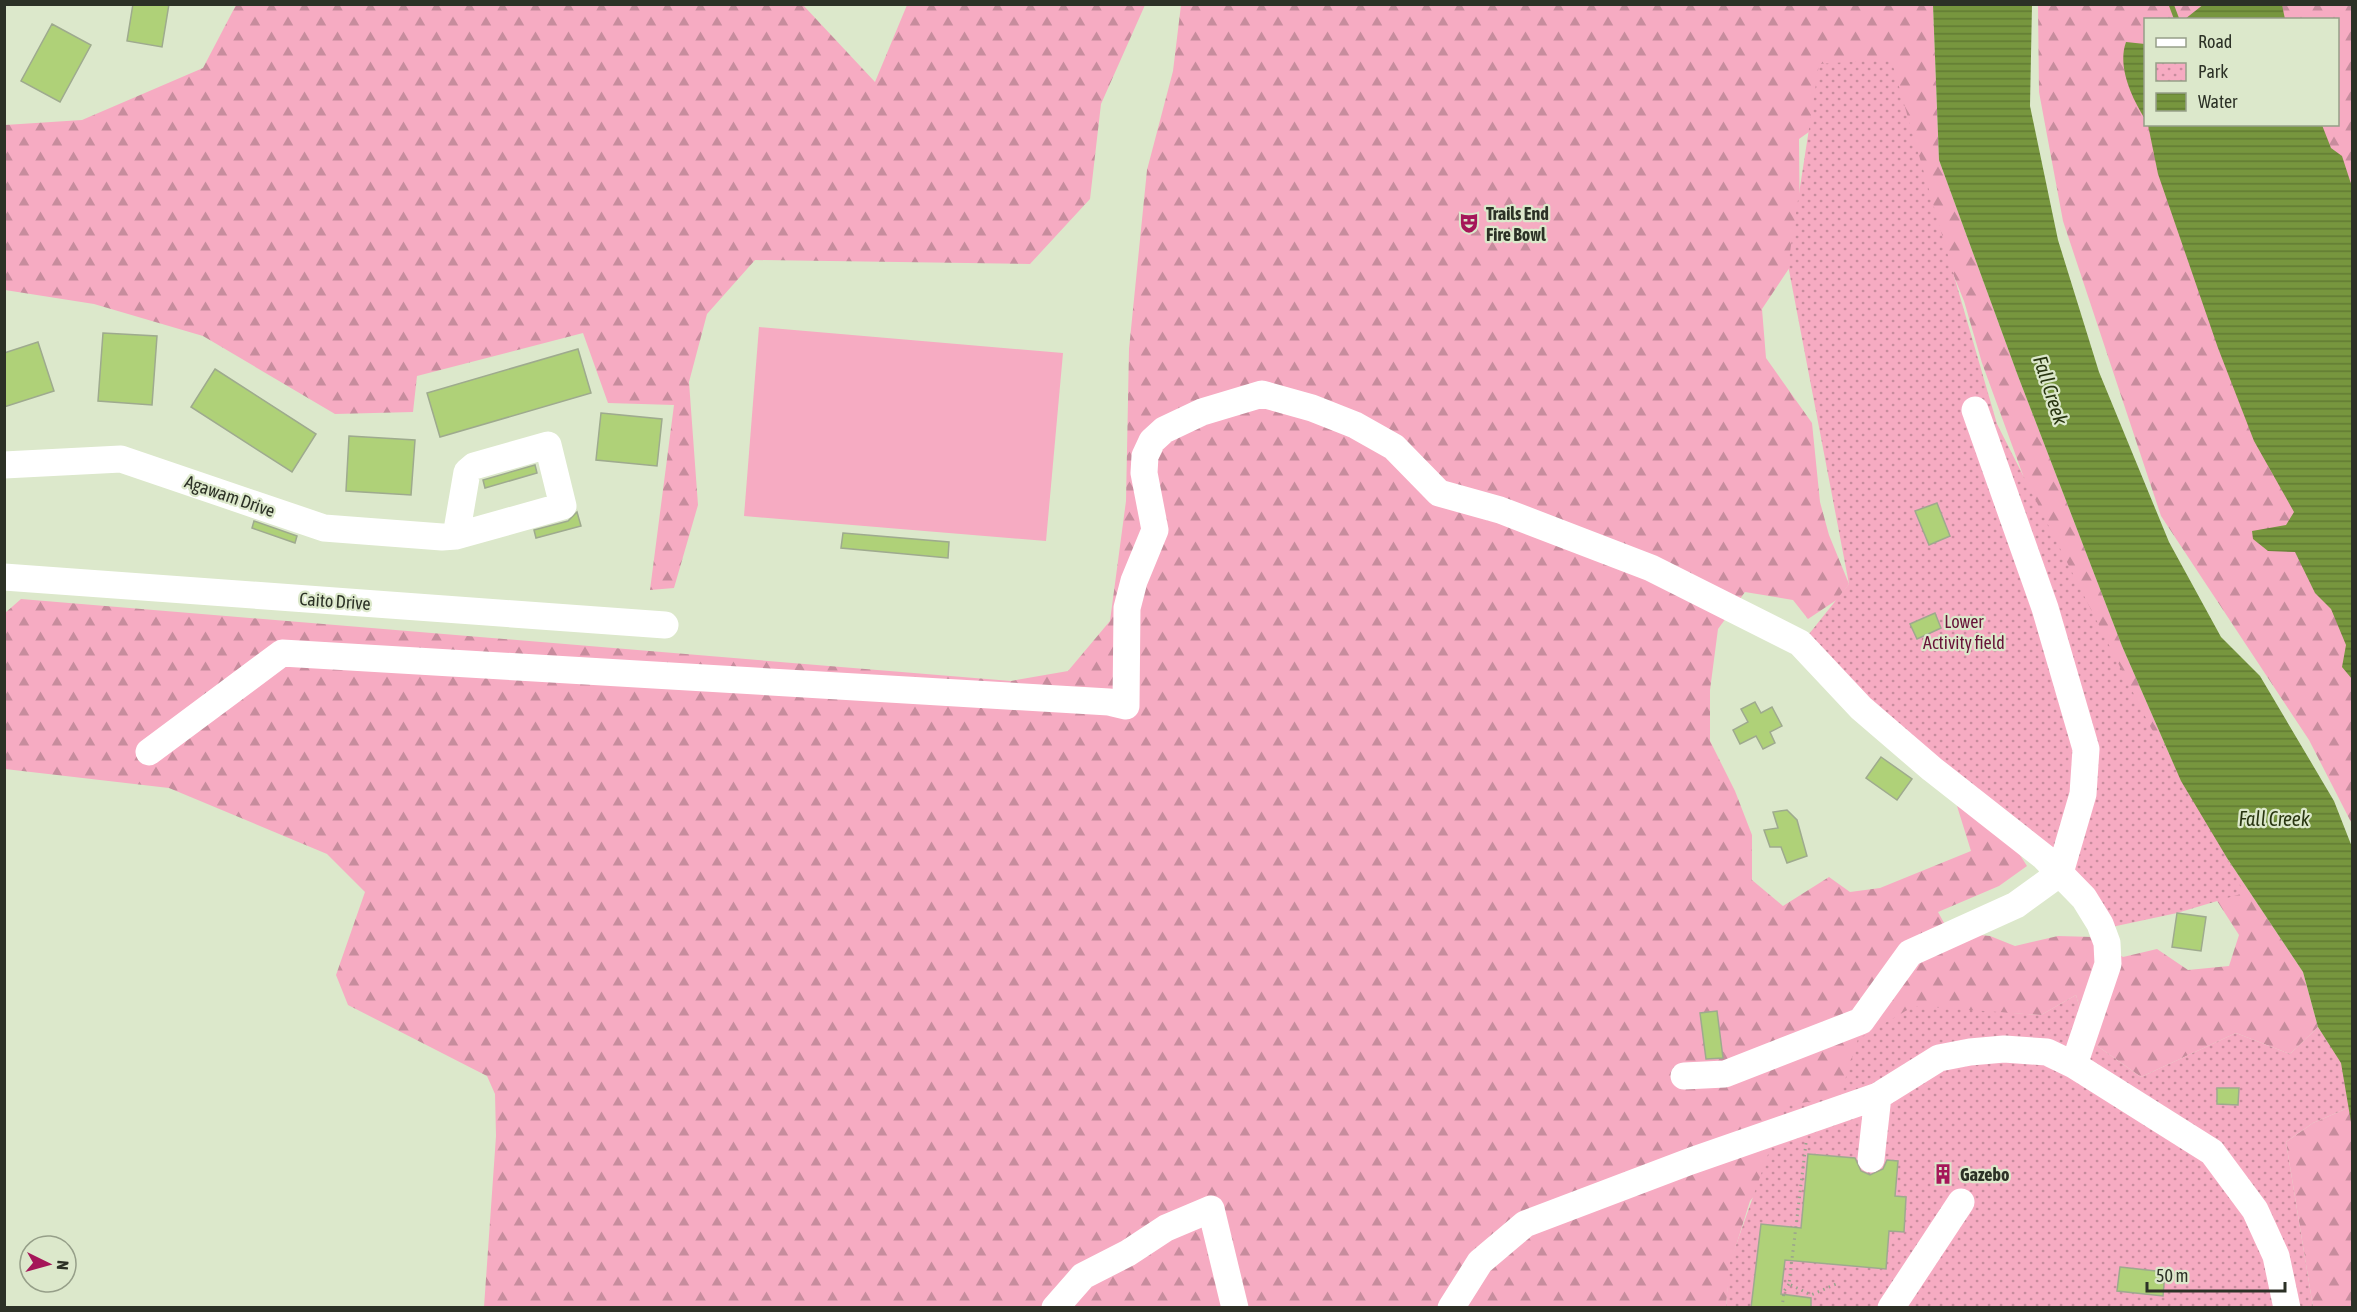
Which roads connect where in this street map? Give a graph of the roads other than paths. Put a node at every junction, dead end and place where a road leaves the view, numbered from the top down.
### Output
1 (1975, 410) dead end
2 (4, 465) edge
3 (456, 536) dead end
4 (4, 577) edge
5 (665, 625) dead end
6 (149, 752) dead end
7 (2060, 873) junction
8 (2074, 1065) junction
9 (1684, 1076) dead end
10 (1878, 1096) junction
11 (1871, 1159) dead end
12 (1961, 1202) dead end
13 (1055, 1308) edge
14 (1235, 1308) edge
15 (1451, 1308) edge
16 (1891, 1308) edge
17 (2287, 1308) edge

1 - 7 street
2 - 3 street, Agawam Drive
4 - 5 street, Caito Drive
6 - 7 street
7 - 8 street
7 - 9 street
8 - 10 street
8 - 17 street
10 - 11 street
10 - 15 street
12 - 16 street
13 - 14 street

